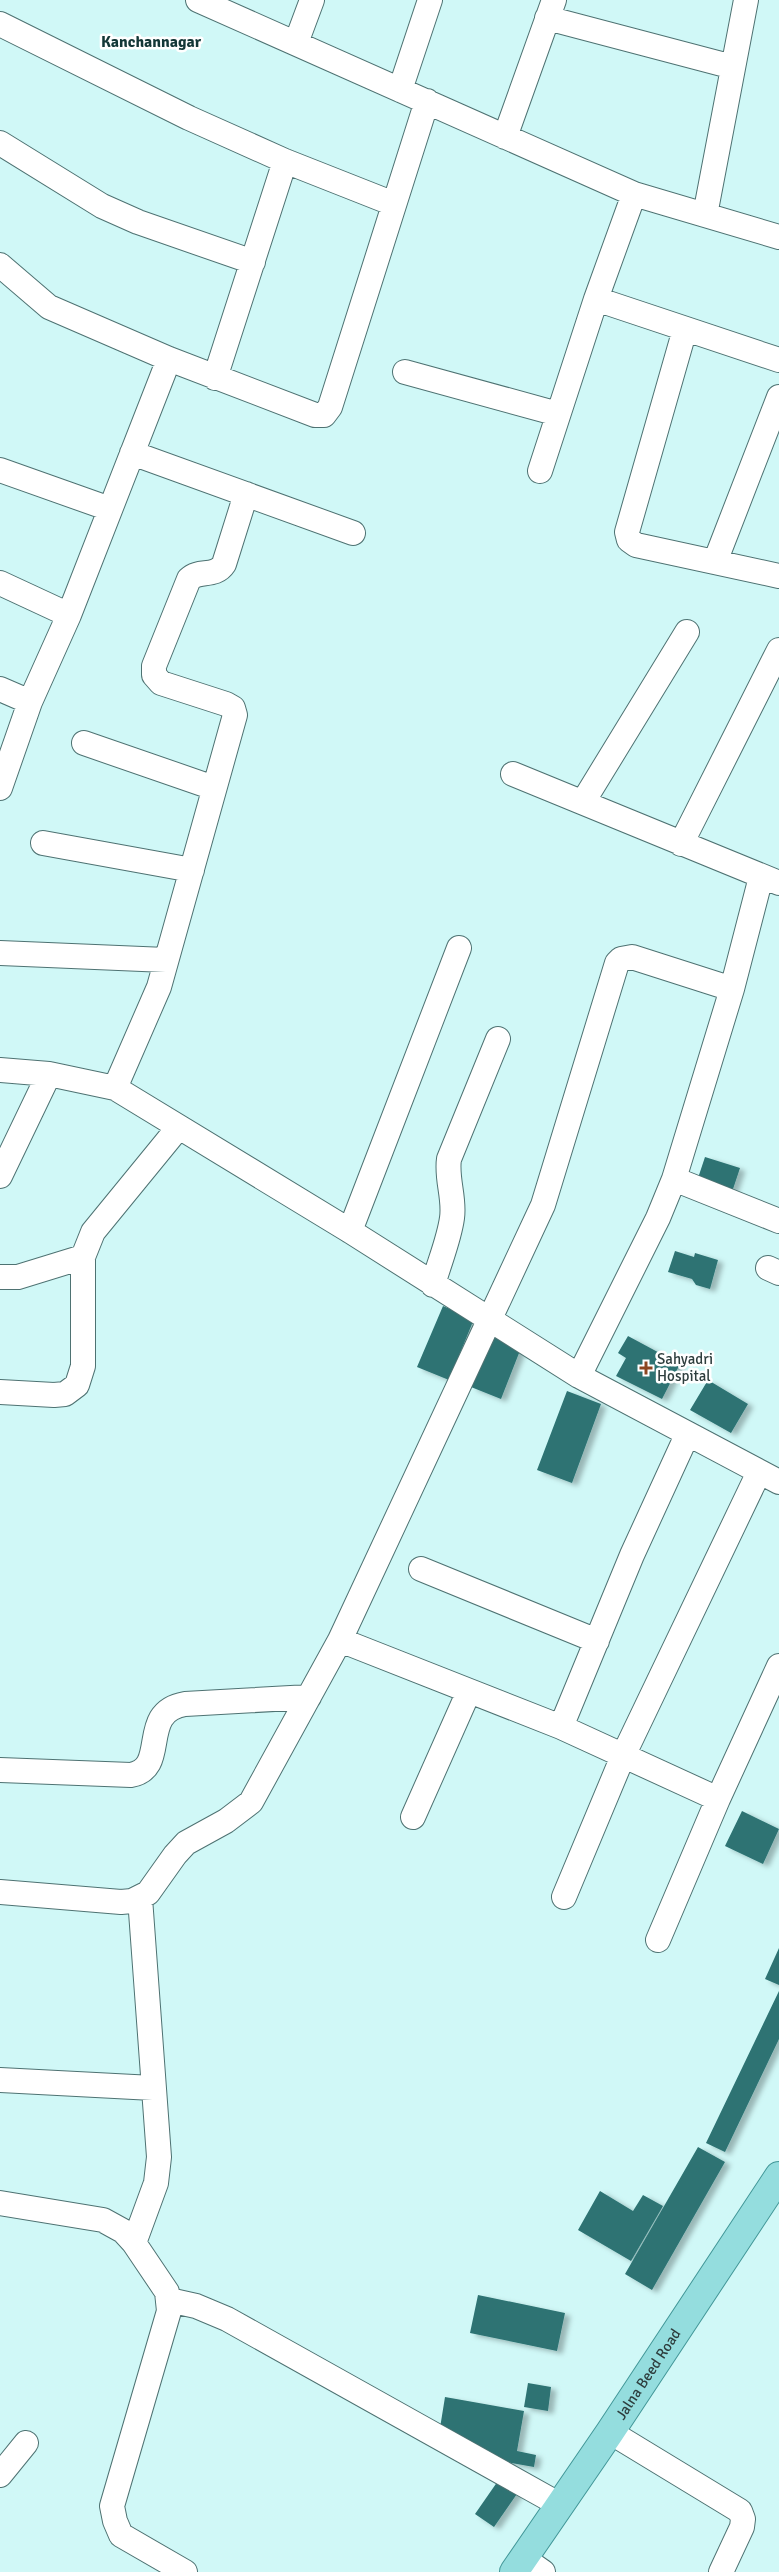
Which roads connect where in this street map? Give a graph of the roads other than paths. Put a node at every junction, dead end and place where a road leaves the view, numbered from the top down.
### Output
1 (198, 0) edge
2 (312, 0) edge
3 (430, 0) edge
4 (746, 0) edge
5 (551, 9) edge
6 (0, 24) edge
7 (296, 43) junction
8 (733, 67) junction
9 (400, 90) junction
10 (427, 101) junction
11 (505, 137) junction
12 (0, 143) edge
13 (285, 161) junction
14 (634, 194) junction
15 (394, 204) junction
16 (705, 214) junction
17 (779, 237) edge
18 (254, 262) junction
19 (0, 265) edge
20 (596, 299) junction
21 (685, 329) junction
22 (169, 359) junction
23 (779, 360) edge
24 (405, 372) dead end
25 (215, 378) junction
26 (779, 397) edge
27 (558, 414) junction
28 (132, 453) junction
29 (0, 470) edge
30 (540, 471) dead end
31 (246, 494) junction
32 (110, 510) junction
33 (353, 533) dead end
34 (715, 562) junction
35 (779, 576) edge
36 (0, 583) edge
37 (69, 615) junction
38 (687, 632) dead end
39 (779, 650) edge
40 (0, 689) edge
41 (30, 702) junction
42 (84, 743) dead end
43 (513, 774) dead end
44 (0, 788) edge
45 (214, 788) junction
46 (583, 802) junction
47 (43, 843) dead end
48 (681, 844) junction
49 (192, 870) junction
50 (770, 880) edge
51 (459, 948) dead end
52 (0, 953) edge
53 (166, 960) junction
54 (732, 989) junction
55 (498, 1039) dead end
56 (0, 1070) edge
57 (49, 1074) junction
58 (115, 1088) junction
59 (178, 1128) junction
60 (0, 1176) edge
61 (674, 1179) junction
62 (779, 1221) edge
63 (350, 1231) junction
64 (83, 1257) junction
65 (0, 1277) edge
66 (433, 1285) junction
67 (490, 1322) junction
68 (579, 1376) junction
69 (0, 1392) edge
70 (687, 1435) junction
71 (773, 1475) edge
72 (421, 1569) dead end
73 (340, 1640) junction
74 (596, 1641) junction
75 (779, 1666) edge
76 (470, 1691) junction
77 (309, 1698) junction
78 (561, 1727) junction
79 (623, 1756) junction
80 (0, 1770) edge
81 (718, 1799) junction
82 (414, 1817) dead end
83 (0, 1892) edge
84 (564, 1897) dead end
85 (140, 1898) junction
86 (658, 1940) dead end
87 (0, 2080) edge
88 (153, 2088) junction
89 (779, 2176) edge
90 (0, 2203) edge
91 (134, 2243) junction
92 (169, 2300) junction
93 (610, 2432) junction
94 (26, 2443) dead end
95 (0, 2475) edge
96 (560, 2505) junction
97 (527, 2567) edge
98 (185, 2572) edge
99 (721, 2572) edge

1 - 7 street
2 - 7 street
3 - 9 street
4 - 8 street
5 - 8 street
5 - 11 street
6 - 13 street
7 - 9 street
8 - 16 street
9 - 10 street
10 - 11 street
10 - 15 street
11 - 14 street
12 - 18 street
13 - 15 street
13 - 18 street
14 - 16 street
14 - 20 street
15 - 25 street
16 - 17 street
18 - 25 street
19 - 22 street
20 - 21 street
20 - 27 street
21 - 23 street
21 - 34 street
22 - 25 street
22 - 28 street
24 - 27 street
26 - 34 street
27 - 30 street
28 - 31 street
28 - 32 street
29 - 32 street
31 - 33 street
31 - 45 street
32 - 37 street
34 - 35 street
36 - 37 street
37 - 41 street
38 - 46 street
39 - 48 street
40 - 41 street
41 - 44 street
42 - 45 street
43 - 46 street
45 - 49 street
46 - 48 street
47 - 49 street
48 - 50 street
49 - 53 street
50 - 54 street
51 - 63 street
52 - 53 street
53 - 58 street
54 - 61 street
54 - 67 street
55 - 66 street
56 - 57 street
57 - 58 street
57 - 60 street
58 - 59 street
59 - 63 street
59 - 64 street
61 - 62 street
61 - 68 street
63 - 66 street
64 - 65 street
64 - 69 street
66 - 67 street
67 - 68 street
67 - 73 street
68 - 70 street
70 - 71 street
70 - 74 street
71 - 79 street
72 - 74 street
73 - 76 street
73 - 77 street
74 - 78 street
75 - 81 street
76 - 78 street
76 - 82 street
77 - 80 street
77 - 85 street
78 - 79 street
79 - 81 street
79 - 84 street
81 - 86 street
83 - 85 street
85 - 88 street
87 - 88 street
88 - 91 street
89 - 93 main road, Jalna Beed Road
90 - 91 street
91 - 92 street
92 - 96 street
92 - 98 street
93 - 96 main road, Jalna Beed Road
93 - 99 street
94 - 95 street
96 - 97 main road, Jalna Beed Road

